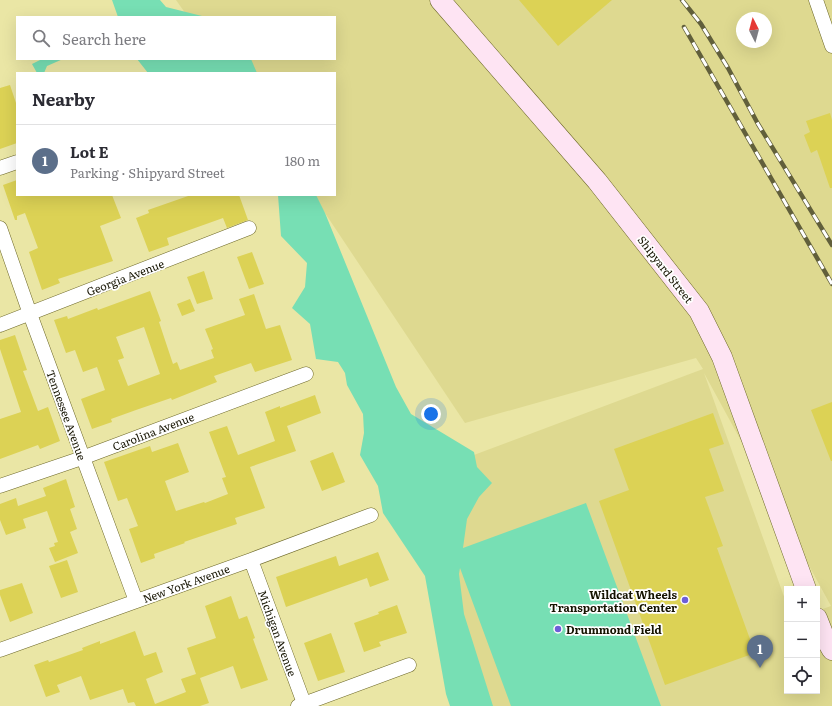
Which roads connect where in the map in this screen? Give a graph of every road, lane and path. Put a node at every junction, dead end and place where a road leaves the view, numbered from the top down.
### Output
1 (440, 0) edge
2 (816, 0) edge
3 (832, 46) edge
4 (16, 162) edge
5 (0, 168) edge
6 (0, 228) edge
7 (249, 228) dead end
8 (30, 314) junction
9 (0, 325) edge
10 (306, 374) dead end
11 (82, 458) junction
12 (0, 486) edge
13 (371, 515) dead end
14 (251, 560) junction
15 (805, 586) edge
16 (136, 601) junction
17 (819, 622) edge
18 (0, 650) edge
19 (832, 650) edge
20 (409, 665) dead end
21 (302, 705) edge

1 - 15 street, Shipyard Street
2 - 3 street
4 - 5 street
6 - 8 street, Tennessee Avenue
7 - 8 street, Georgia Avenue
8 - 9 street, Georgia Avenue
8 - 11 street, Tennessee Avenue
10 - 11 street, Carolina Avenue
11 - 12 street, Carolina Avenue
11 - 16 street, Tennessee Avenue
13 - 14 street, New York Avenue
14 - 16 street, New York Avenue
14 - 21 street, Michigan Avenue
16 - 18 street, New York Avenue
17 - 19 street
20 - 21 street

